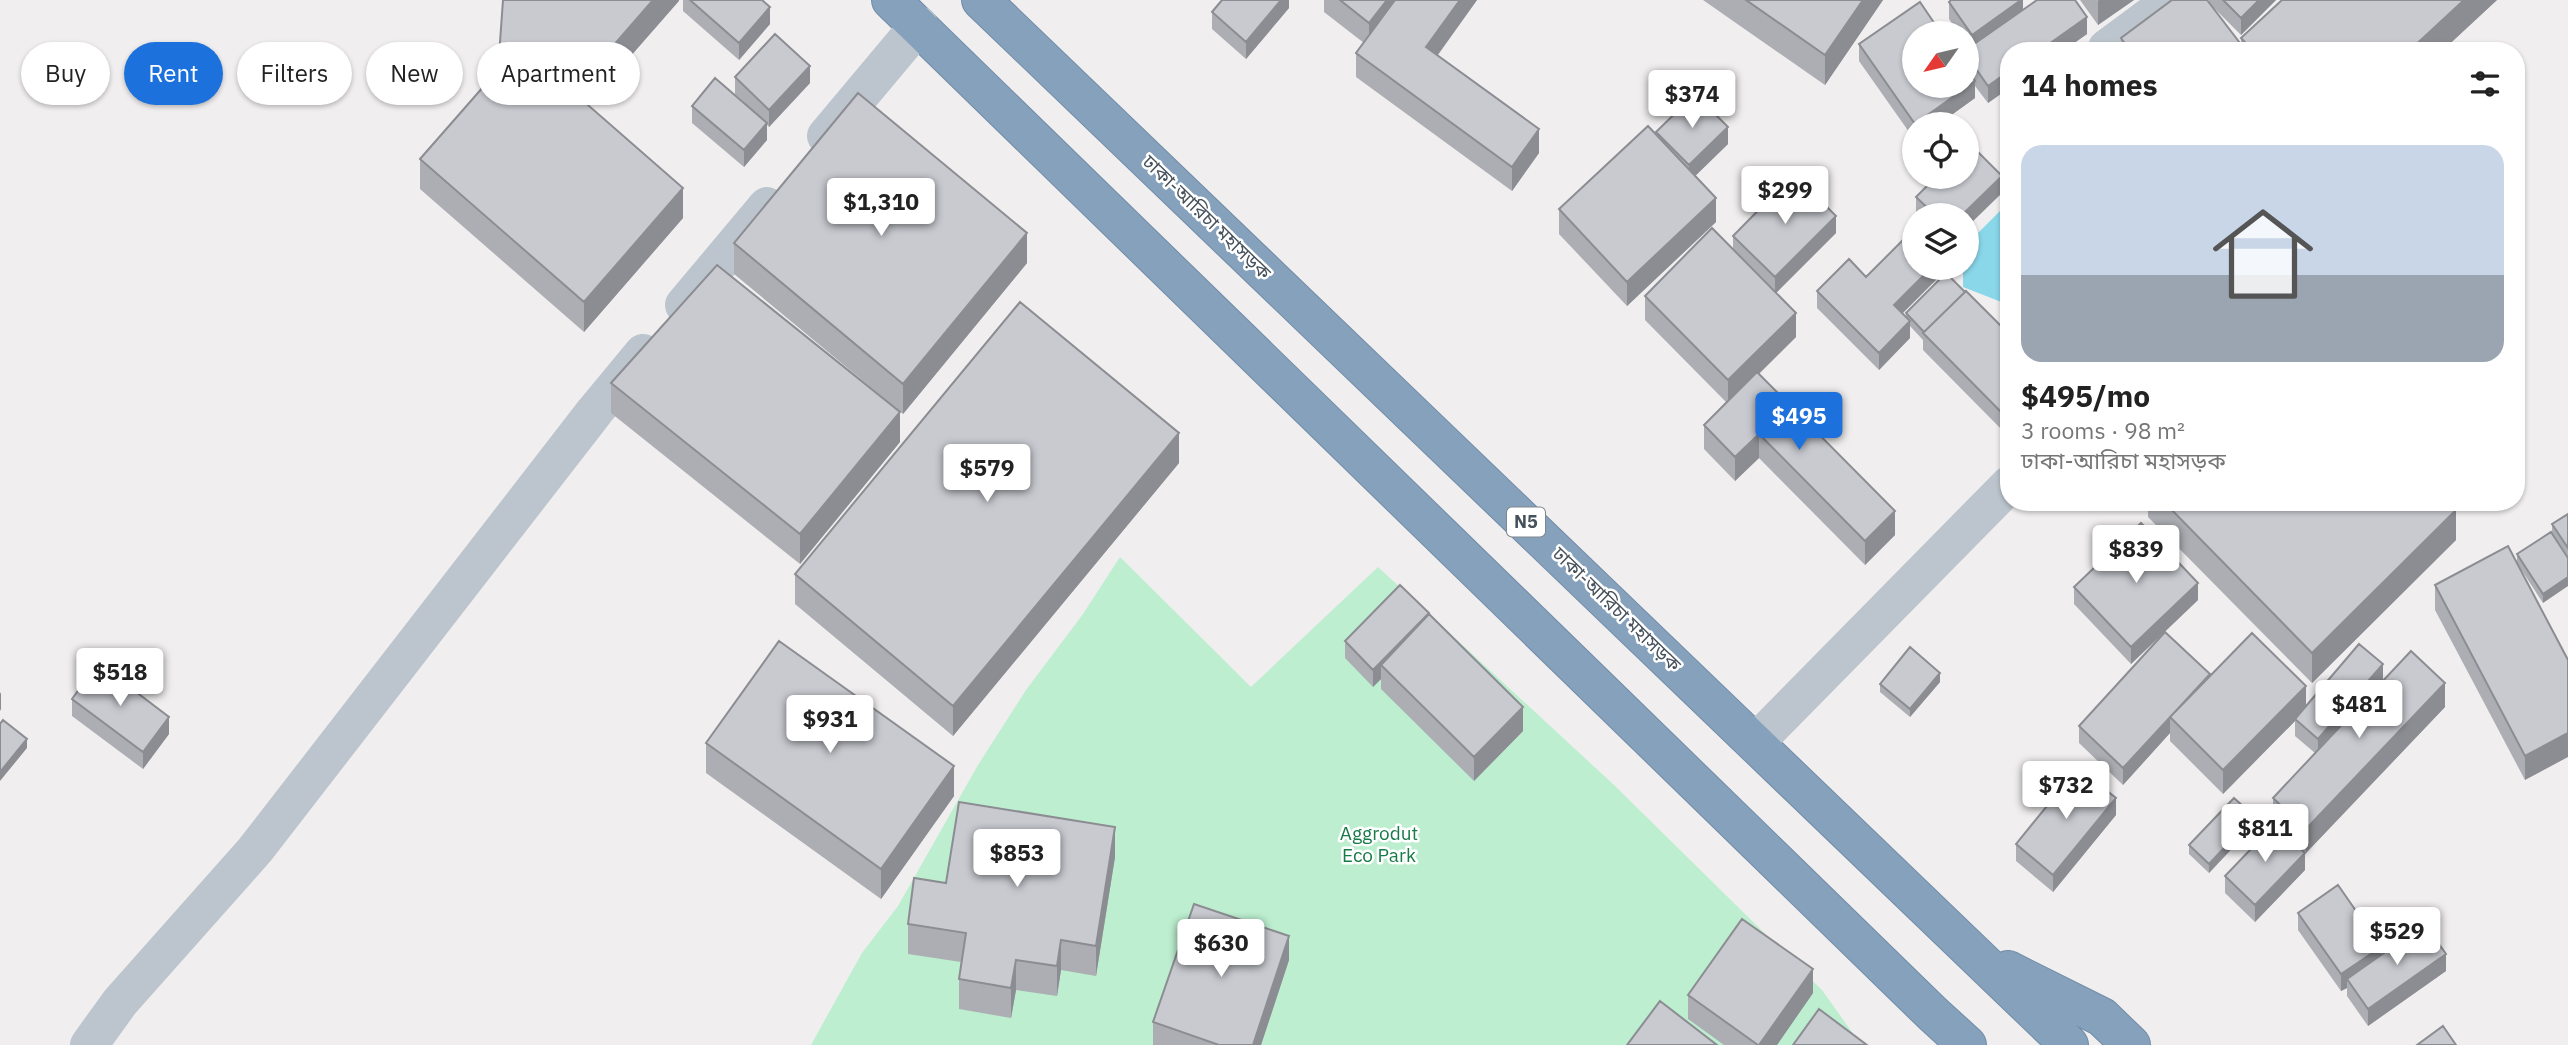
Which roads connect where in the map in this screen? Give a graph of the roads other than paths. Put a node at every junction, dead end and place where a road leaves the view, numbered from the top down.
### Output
1 (891, 0) edge
2 (981, 0) edge
3 (2172, 0) edge
4 (919, 25) junction
5 (2115, 42) edge
6 (2000, 494) edge
7 (1756, 742) junction
8 (1974, 954) junction
9 (1933, 1014) junction
10 (89, 1045) edge
11 (1957, 1045) edge
12 (1967, 1045) edge
13 (2069, 1045) edge
14 (2131, 1045) edge

1 - 4 highway
2 - 7 highway, ঢাকা-আরিচা মহাসড়ক / N5
3 - 5 street
4 - 9 highway
4 - 10 street
6 - 7 street
7 - 8 highway, ঢাকা-আরিচা মহাসড়ক / N5
8 - 13 highway, ঢাকা-আরিচা মহাসড়ক / N5
8 - 14 highway
9 - 11 highway
9 - 12 highway

